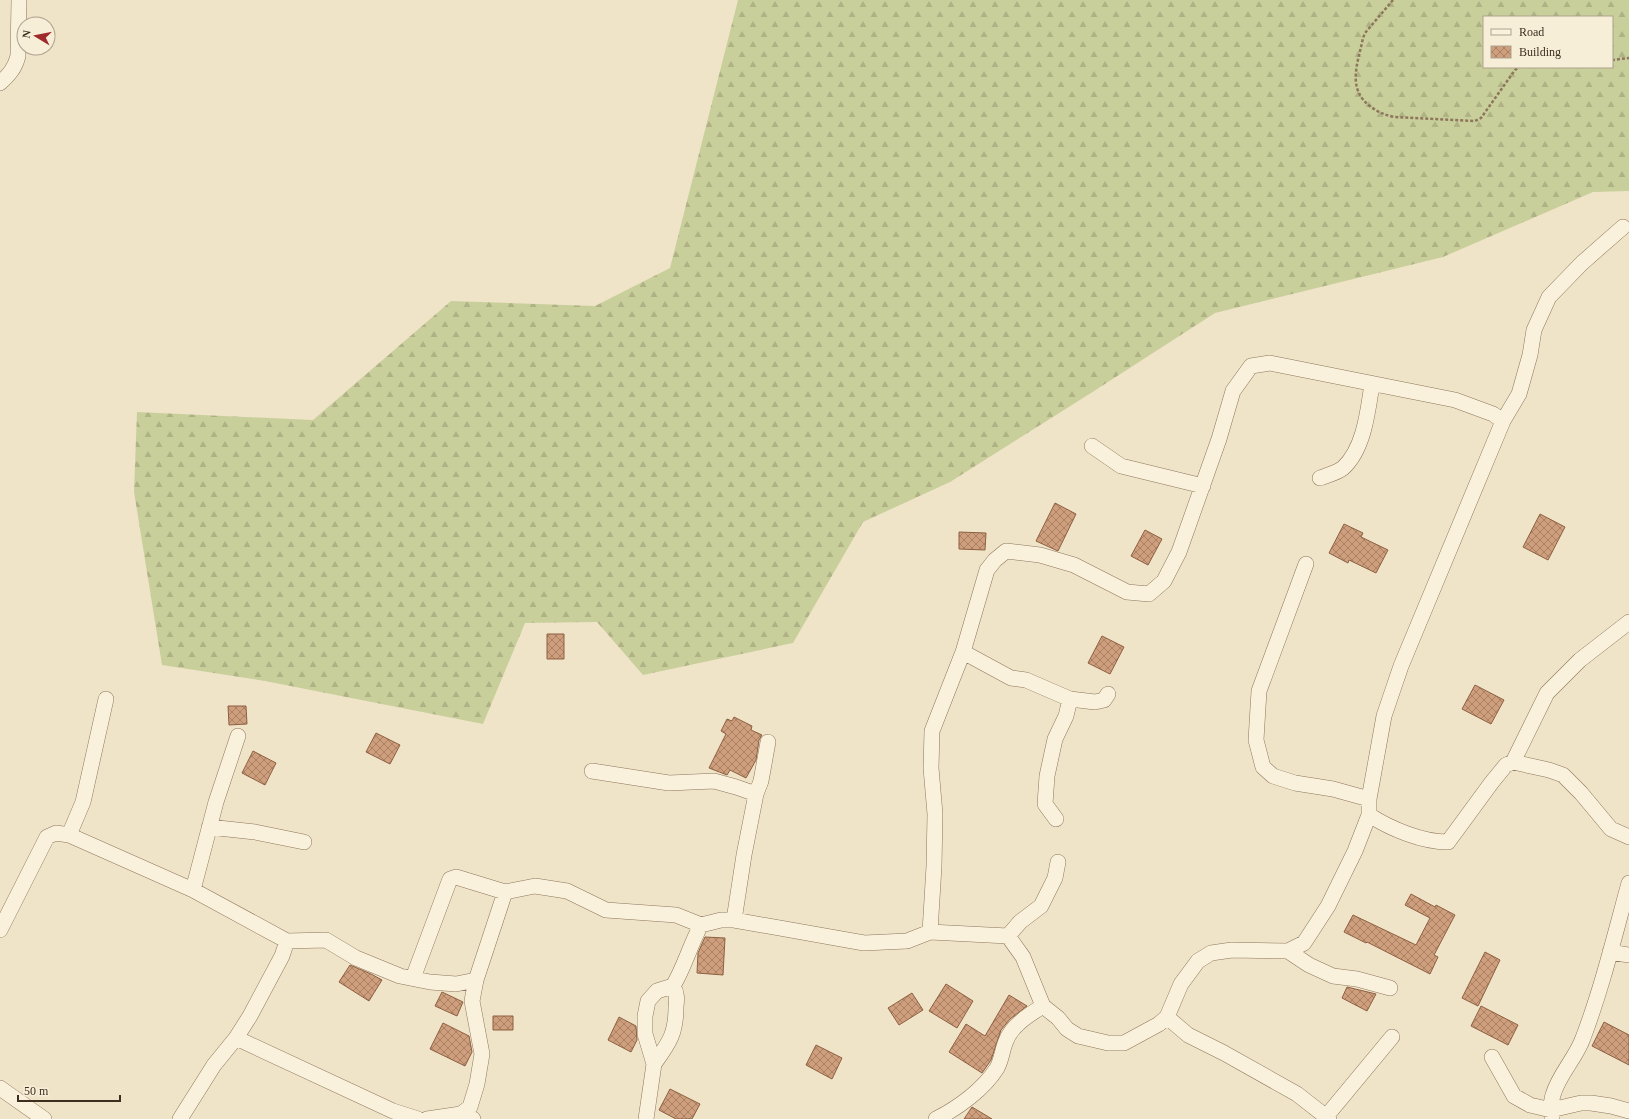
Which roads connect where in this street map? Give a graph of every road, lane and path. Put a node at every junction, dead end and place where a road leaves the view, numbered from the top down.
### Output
1 (19, 0) edge
2 (1393, 0) edge
3 (1629, 58) edge
4 (1613, 60) edge
5 (1518, 68) edge
6 (0, 83) edge
7 (1623, 227) dead end
8 (1372, 384) junction
9 (1503, 421) junction
10 (1092, 446) dead end
11 (1320, 478) dead end
12 (1202, 486) junction
13 (1306, 564) dead end
14 (1629, 622) edge
15 (963, 652) junction
16 (1108, 694) dead end
17 (106, 699) dead end
18 (1070, 699) junction
19 (238, 736) dead end
20 (768, 742) dead end
21 (1513, 762) junction
22 (592, 771) dead end
23 (756, 794) junction
24 (1369, 800) junction
25 (1369, 815) junction
26 (1056, 819) dead end
27 (209, 827) junction
28 (69, 835) junction
29 (1629, 837) edge
30 (304, 842) dead end
31 (1058, 862) dead end
32 (1629, 882) edge
33 (193, 890) junction
34 (505, 892) junction
35 (734, 920) junction
36 (701, 925) junction
37 (0, 930) edge
38 (930, 932) junction
39 (1008, 936) junction
40 (287, 941) junction
41 (1288, 951) junction
42 (1610, 952) junction
43 (1629, 955) edge
44 (413, 978) junction
45 (476, 980) junction
46 (673, 986) junction
47 (1390, 988) dead end
48 (1043, 1006) junction
49 (1167, 1017) junction
50 (1392, 1037) dead end
51 (236, 1038) junction
52 (1492, 1057) dead end
53 (654, 1064) junction
54 (0, 1088) edge
55 (1629, 1111) edge
56 (1552, 1114) edge
57 (467, 1117) edge
58 (1327, 1118) edge
59 (44, 1119) edge
60 (180, 1119) edge
61 (418, 1119) edge
62 (426, 1119) edge
63 (646, 1119) edge
64 (936, 1119) edge

1 - 6 street
2 - 5 path
3 - 4 path
7 - 9 street
8 - 9 street
8 - 11 street
8 - 12 street
9 - 24 street
10 - 12 street
12 - 15 street
13 - 24 street
14 - 21 street
15 - 18 street
15 - 38 street
16 - 18 street
17 - 28 street
18 - 26 street
19 - 27 street
20 - 23 street
21 - 25 street
21 - 29 street
22 - 23 street
23 - 35 street
24 - 25 street
25 - 41 street
27 - 30 street
27 - 33 street
28 - 33 street
28 - 37 street
31 - 39 street
32 - 42 street
33 - 40 street
34 - 36 street
34 - 44 street
34 - 45 street
35 - 36 street
35 - 38 street
36 - 46 street
38 - 39 street
39 - 48 street
40 - 44 street
40 - 51 street
41 - 47 street
41 - 49 street
42 - 43 street
42 - 56 street
44 - 45 street
45 - 57 street
46 - 53 street
46 - 53 street
48 - 49 street
48 - 64 street
49 - 58 street
50 - 58 street
51 - 60 street
51 - 61 street
52 - 56 street
53 - 63 street
54 - 59 street
55 - 56 street
57 - 62 street

